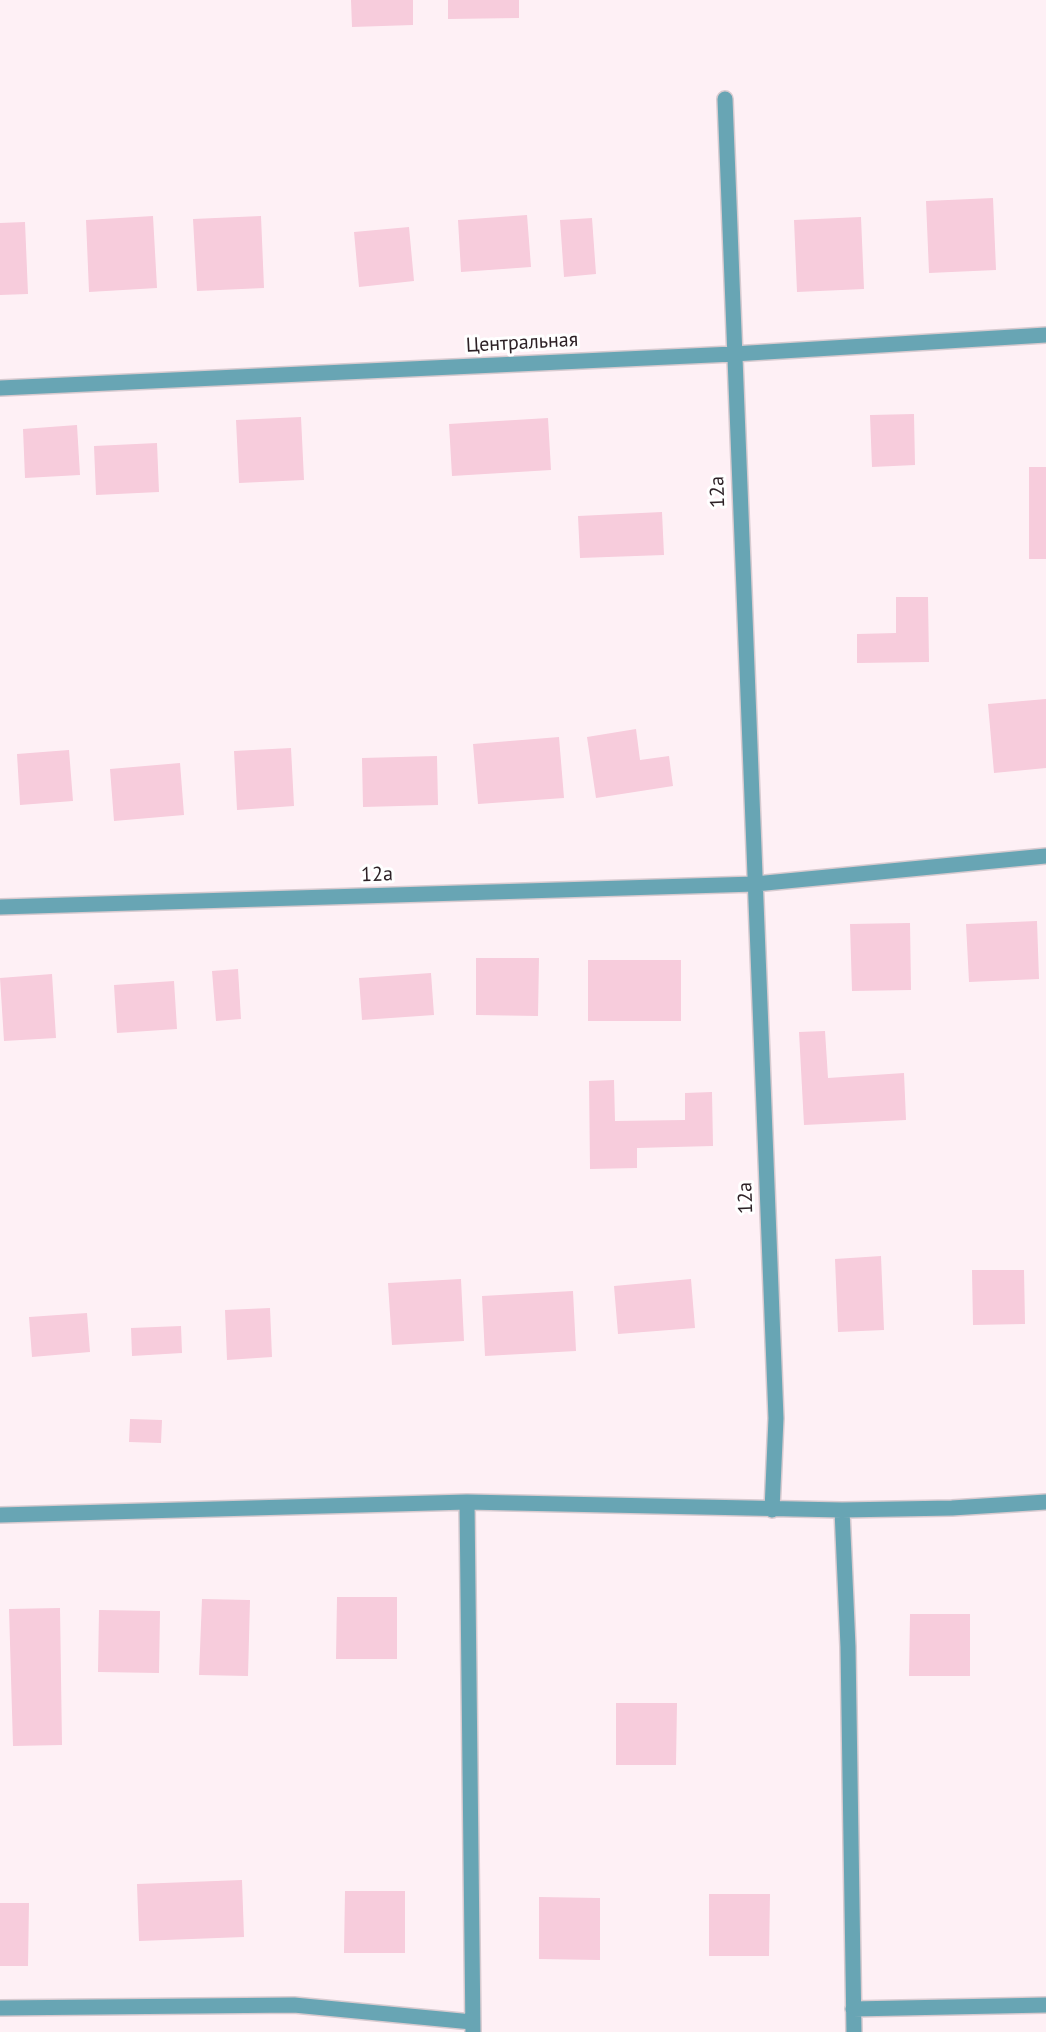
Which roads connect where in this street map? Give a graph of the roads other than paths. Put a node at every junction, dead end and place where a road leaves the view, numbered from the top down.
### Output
1 (725, 99) dead end
2 (1046, 335) edge
3 (734, 354) junction
4 (0, 388) edge
5 (1046, 856) edge
6 (754, 884) junction
7 (0, 907) edge
8 (467, 1502) junction
9 (1046, 1502) edge
10 (772, 1510) junction
11 (842, 1510) junction
12 (0, 1515) edge
13 (1046, 2005) edge
14 (0, 2008) edge
15 (853, 2009) junction
16 (473, 2027) edge
17 (854, 2032) edge

1 - 3 street, 12а
2 - 3 street, Центральная
3 - 4 street, Центральная
3 - 6 street, 12а
5 - 6 street, 12а
6 - 7 street, 12а
6 - 10 street, 12а
8 - 10 street
8 - 12 street
8 - 16 street
9 - 11 street
10 - 11 street
11 - 15 street
13 - 15 street
14 - 16 street
15 - 17 street

